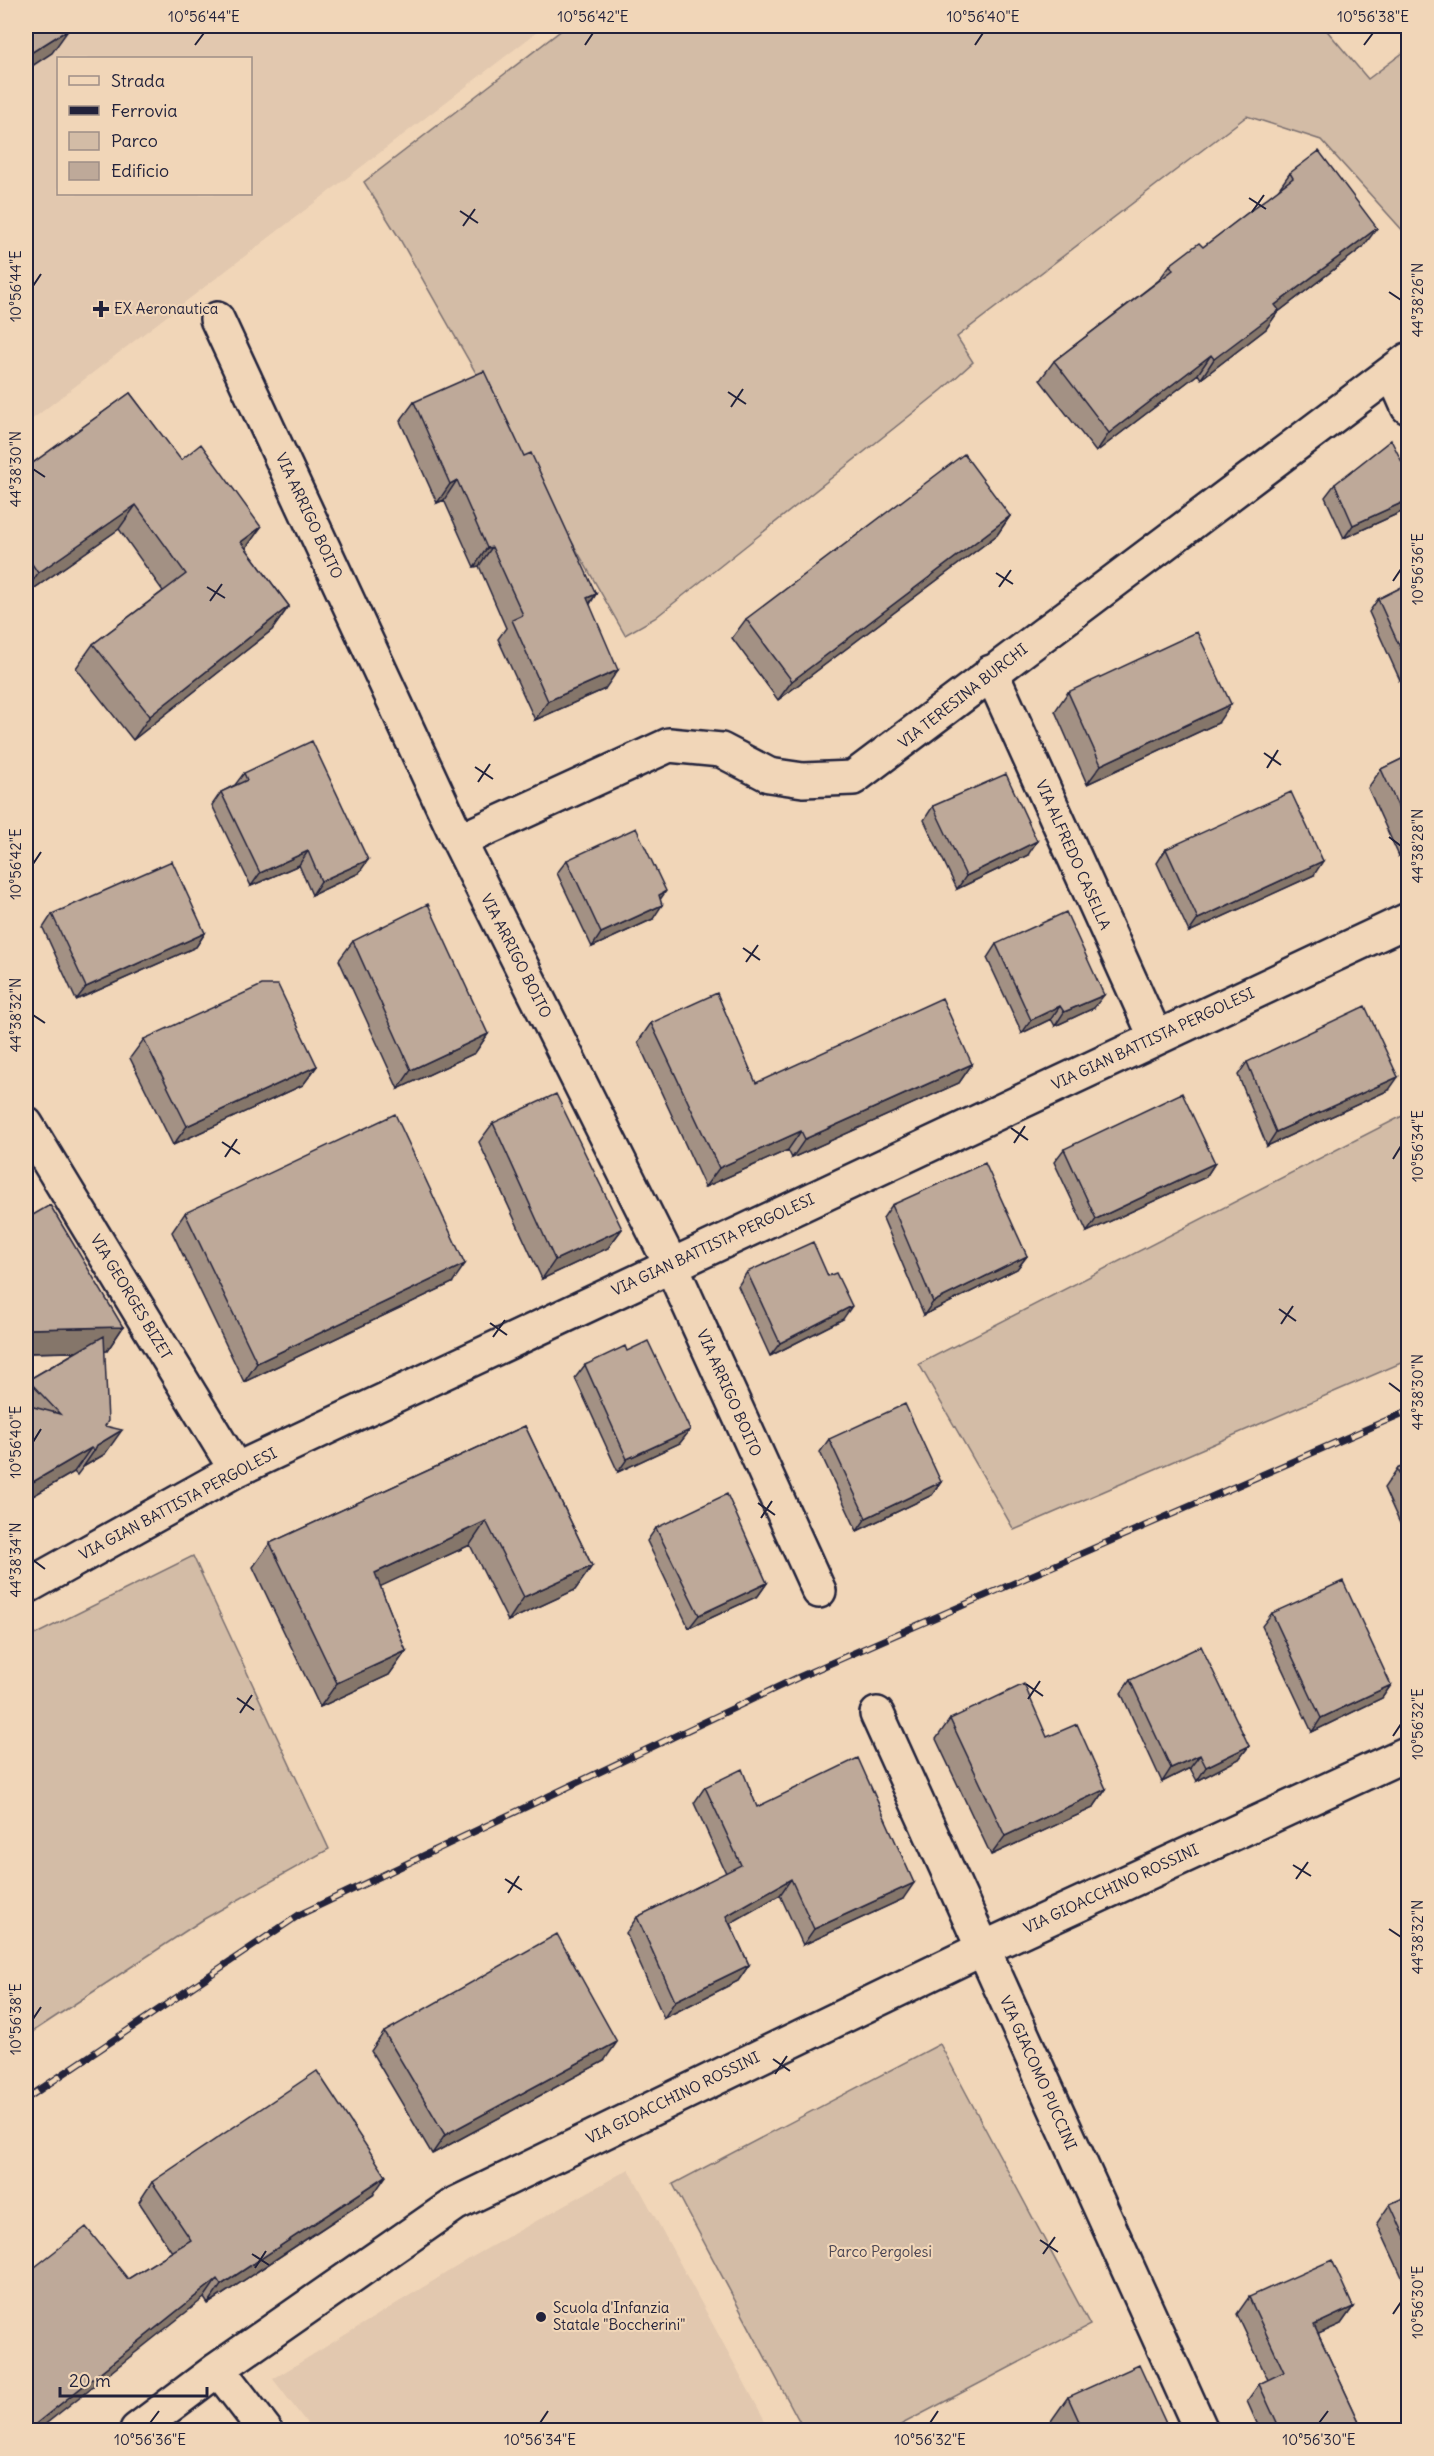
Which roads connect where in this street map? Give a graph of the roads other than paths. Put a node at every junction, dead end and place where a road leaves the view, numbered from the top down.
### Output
1 (217, 319) dead end
2 (1401, 367) edge
3 (1408, 407) edge
4 (991, 672) junction
5 (459, 841) junction
6 (1408, 920) edge
7 (1156, 1038) junction
8 (26, 1124) edge
9 (671, 1265) junction
10 (236, 1470) junction
11 (26, 1587) edge
12 (819, 1591) dead end
13 (877, 1714) dead end
14 (1408, 1753) edge
15 (982, 1949) junction
16 (218, 2369) junction
17 (137, 2430) edge
18 (265, 2430) edge
19 (1201, 2430) edge

1 - 5 street, VIA ARRIGO BOITO
2 - 3 street
2 - 4 street, VIA TERESINA BURCHI
4 - 5 street, VIA TERESINA BURCHI
4 - 7 street, VIA ALFREDO CASELLA
5 - 9 street, VIA ARRIGO BOITO
6 - 7 street, VIA GIAN BATTISTA PERGOLESI
7 - 9 street, VIA GIAN BATTISTA PERGOLESI
8 - 10 street, VIA GEORGES BIZET
9 - 10 street, VIA GIAN BATTISTA PERGOLESI
9 - 12 street, VIA ARRIGO BOITO
10 - 11 street, VIA GIAN BATTISTA PERGOLESI
13 - 15 street, VIA GIACOMO PUCCINI
14 - 15 street, VIA GIOACCHINO ROSSINI
15 - 16 street, VIA GIOACCHINO ROSSINI
15 - 19 street, VIA GIACOMO PUCCINI
16 - 17 street, VIA GIOACCHINO ROSSINI
16 - 18 street

